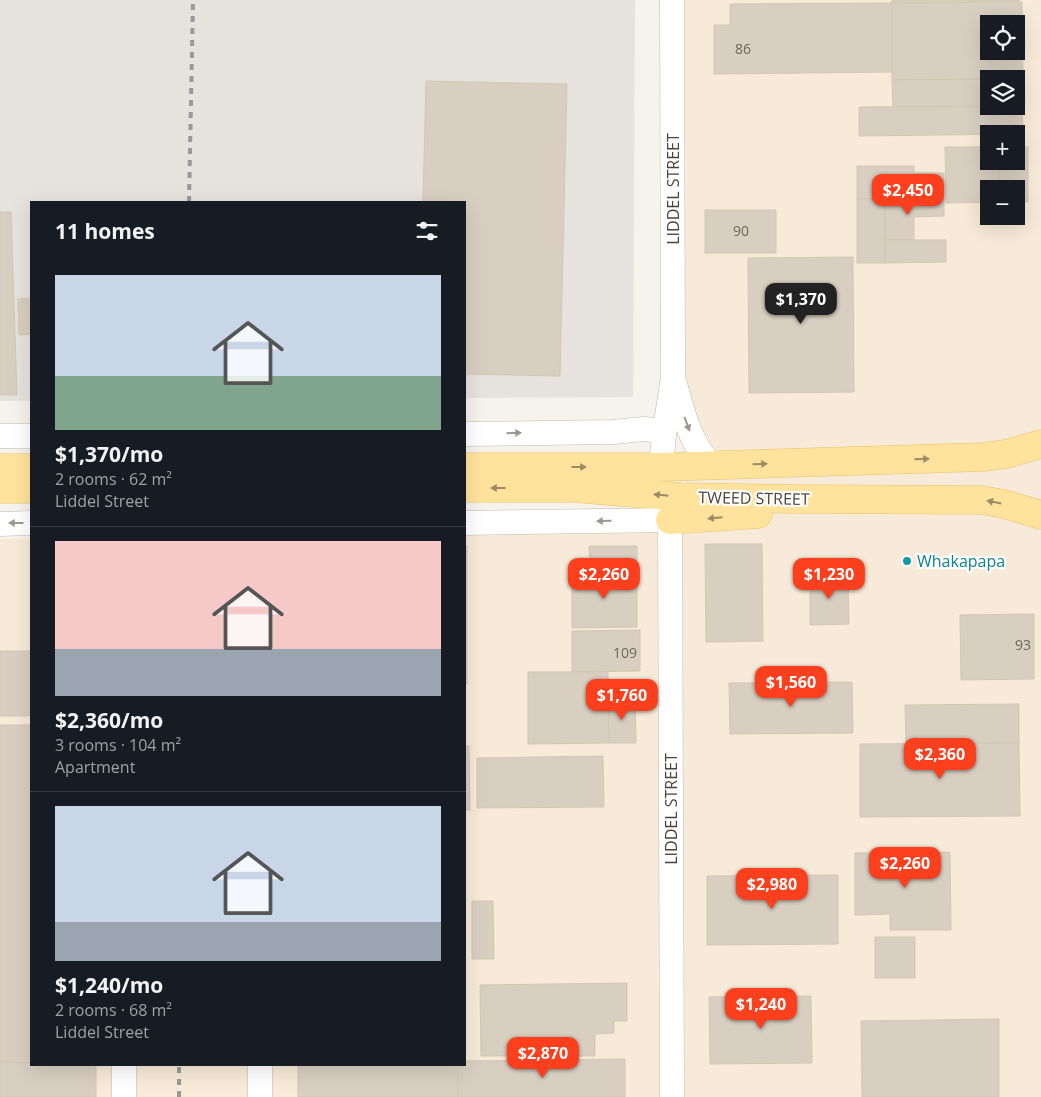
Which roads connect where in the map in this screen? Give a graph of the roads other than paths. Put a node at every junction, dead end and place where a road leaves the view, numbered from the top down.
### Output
1 (672, 0) edge
2 (674, 377) junction
3 (664, 431) junction
4 (466, 434) edge
5 (0, 436) edge
6 (30, 436) edge
7 (1041, 444) edge
8 (711, 465) junction
9 (466, 467) edge
10 (660, 467) junction
11 (0, 468) edge
12 (30, 468) edge
13 (531, 478) junction
14 (466, 488) edge
15 (0, 489) edge
16 (30, 489) edge
17 (797, 500) junction
18 (1041, 515) edge
19 (670, 520) junction
20 (30, 523) edge
21 (466, 523) edge
22 (0, 524) edge
23 (124, 1066) edge
24 (260, 1066) edge
25 (124, 1097) edge
26 (260, 1097) edge
27 (672, 1097) edge

1 - 2 street, LIDDEL STREET
2 - 3 street, LIDDEL STREET
2 -> 8 street, LIDDEL STREET
4 -> 3 street
3 - 10 street, LIDDEL STREET
5 - 6 street
8 -> 7 main road, TWEED STREET
8 - 10 main road, TWEED STREET
9 - 13 main road, TWEED STREET
13 -> 10 main road, TWEED STREET
10 - 17 main road
11 - 12 main road
13 -> 14 main road, TWEED STREET
17 -> 13 main road, TWEED STREET
15 - 16 main road
18 -> 17 main road, TWEED STREET
17 -> 19 main road
19 -> 21 street
19 - 27 street, LIDDEL STREET
20 -> 22 street
23 - 25 street
24 - 26 street

